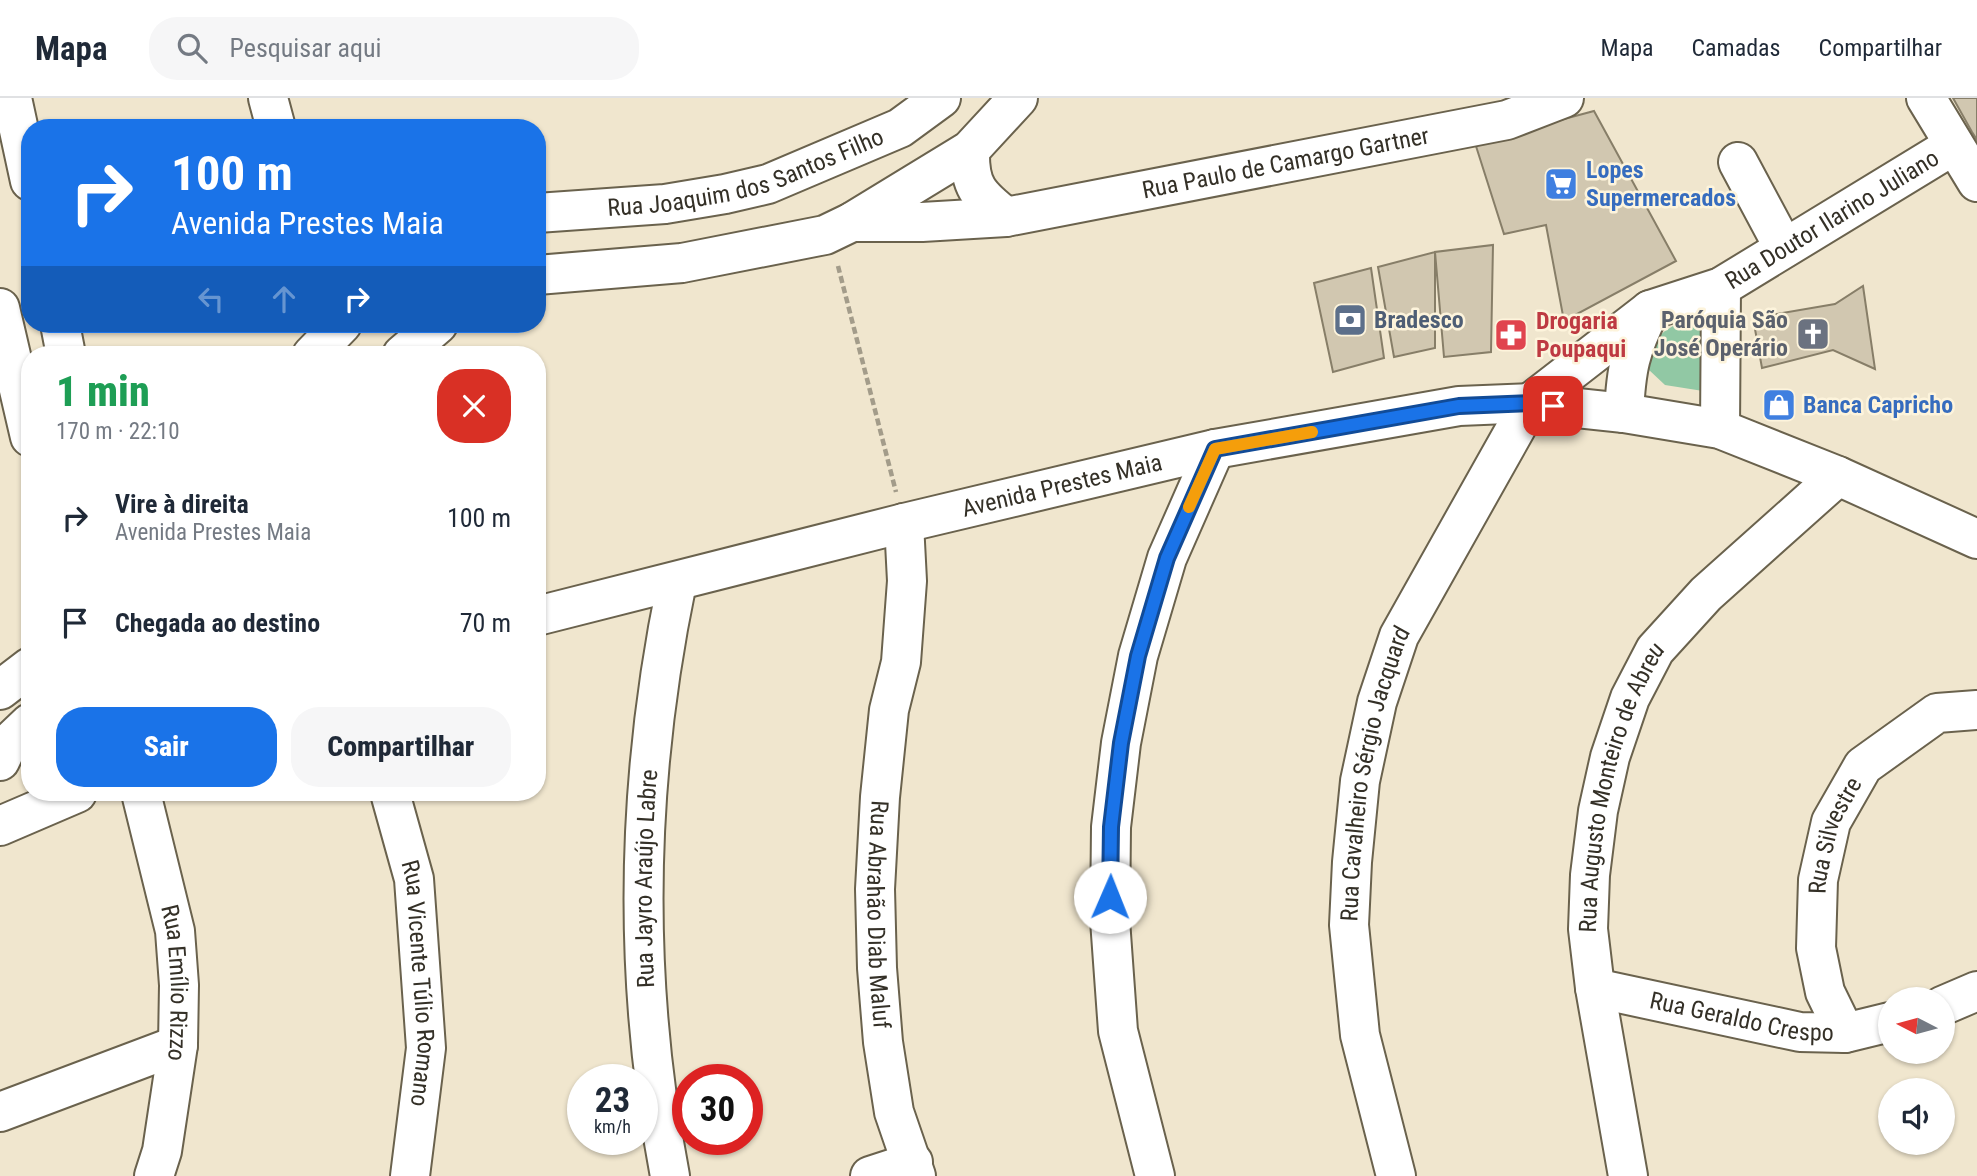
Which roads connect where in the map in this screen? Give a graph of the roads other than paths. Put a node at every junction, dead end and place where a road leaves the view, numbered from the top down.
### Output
1 (12, 98) edge
2 (268, 98) edge
3 (941, 98) edge
4 (1018, 98) edge
5 (1564, 98) edge
6 (1926, 98) edge
7 (274, 119) edge
8 (21, 140) edge
9 (1954, 145) junction
10 (970, 149) junction
11 (1738, 162) dead end
12 (1977, 182) edge
13 (546, 212) edge
14 (1006, 217) junction
15 (839, 229) junction
16 (1784, 248) junction
17 (546, 274) edge
18 (1721, 287) junction
19 (0, 308) edge
20 (1650, 310) junction
21 (428, 333) edge
22 (412, 346) edge
23 (21, 398) edge
24 (1530, 403) junction
25 (1624, 414) junction
26 (1720, 429) junction
27 (1215, 449) junction
28 (1838, 476) junction
29 (904, 523) junction
30 (1977, 539) edge
31 (677, 582) junction
32 (546, 614) edge
33 (21, 674) edge
34 (0, 690) edge
35 (1977, 710) edge
36 (21, 732) edge
37 (0, 761) edge
38 (58, 801) edge
39 (143, 801) edge
40 (392, 801) edge
41 (0, 826) edge
42 (1595, 988) junction
43 (1977, 991) edge
44 (1955, 1000) edge
45 (1878, 1025) edge
46 (1844, 1033) junction
47 (178, 1045) junction
48 (0, 1112) edge
49 (915, 1169) edge
50 (155, 1176) edge
51 (410, 1176) edge
52 (670, 1176) edge
53 (870, 1176) edge
54 (1155, 1176) edge
55 (1396, 1176) edge
56 (1628, 1176) edge

1 - 8 street
2 - 7 street
3 - 13 street, Rua Joaquim dos Santos Filho
4 - 10 street
5 - 14 street, Rua Paulo de Camargo Gartner
6 - 9 street
9 - 12 street
9 - 16 street, Rua Doutor Ilarino Juliano
10 - 14 street
10 - 15 street
11 - 16 street
14 - 15 street, Rua Paulo de Camargo Gartner
15 - 17 street
16 - 18 street, Rua Doutor Ilarino Juliano
18 - 20 street, Rua Doutor Ilarino Juliano
18 - 26 street
19 - 23 street
20 - 24 street, Rua Doutor Ilarino Juliano
20 - 25 street
21 - 22 street
24 - 25 street, Avenida Prestes Maia
24 - 27 street, Avenida Prestes Maia
24 - 55 street, Rua Cavalheiro Sérgio Jacquard
25 - 26 street, Avenida Prestes Maia
26 - 28 street, Avenida Prestes Maia
27 - 29 street, Avenida Prestes Maia
27 - 54 street
28 - 30 street, Avenida Prestes Maia
28 - 42 street, Rua Augusto Monteiro de Abreu
29 - 31 street, Avenida Prestes Maia
29 - 49 street, Rua Abrahão Diab Maluf
31 - 32 street, Avenida Prestes Maia
31 - 52 street, Rua Jayro Araújo Labre
33 - 34 street
35 - 46 street, Rua Silvestre
36 - 37 street
38 - 41 street
39 - 47 street, Rua Emílio Rizzo
40 - 51 street, Rua Vicente Túlio Romano
42 - 46 street, Rua Geraldo Crespo
42 - 56 street, Rua Augusto Monteiro de Abreu
43 - 44 street
45 - 46 street, Rua Geraldo Crespo
47 - 48 street
47 - 50 street, Rua Emílio Rizzo
49 - 53 street

